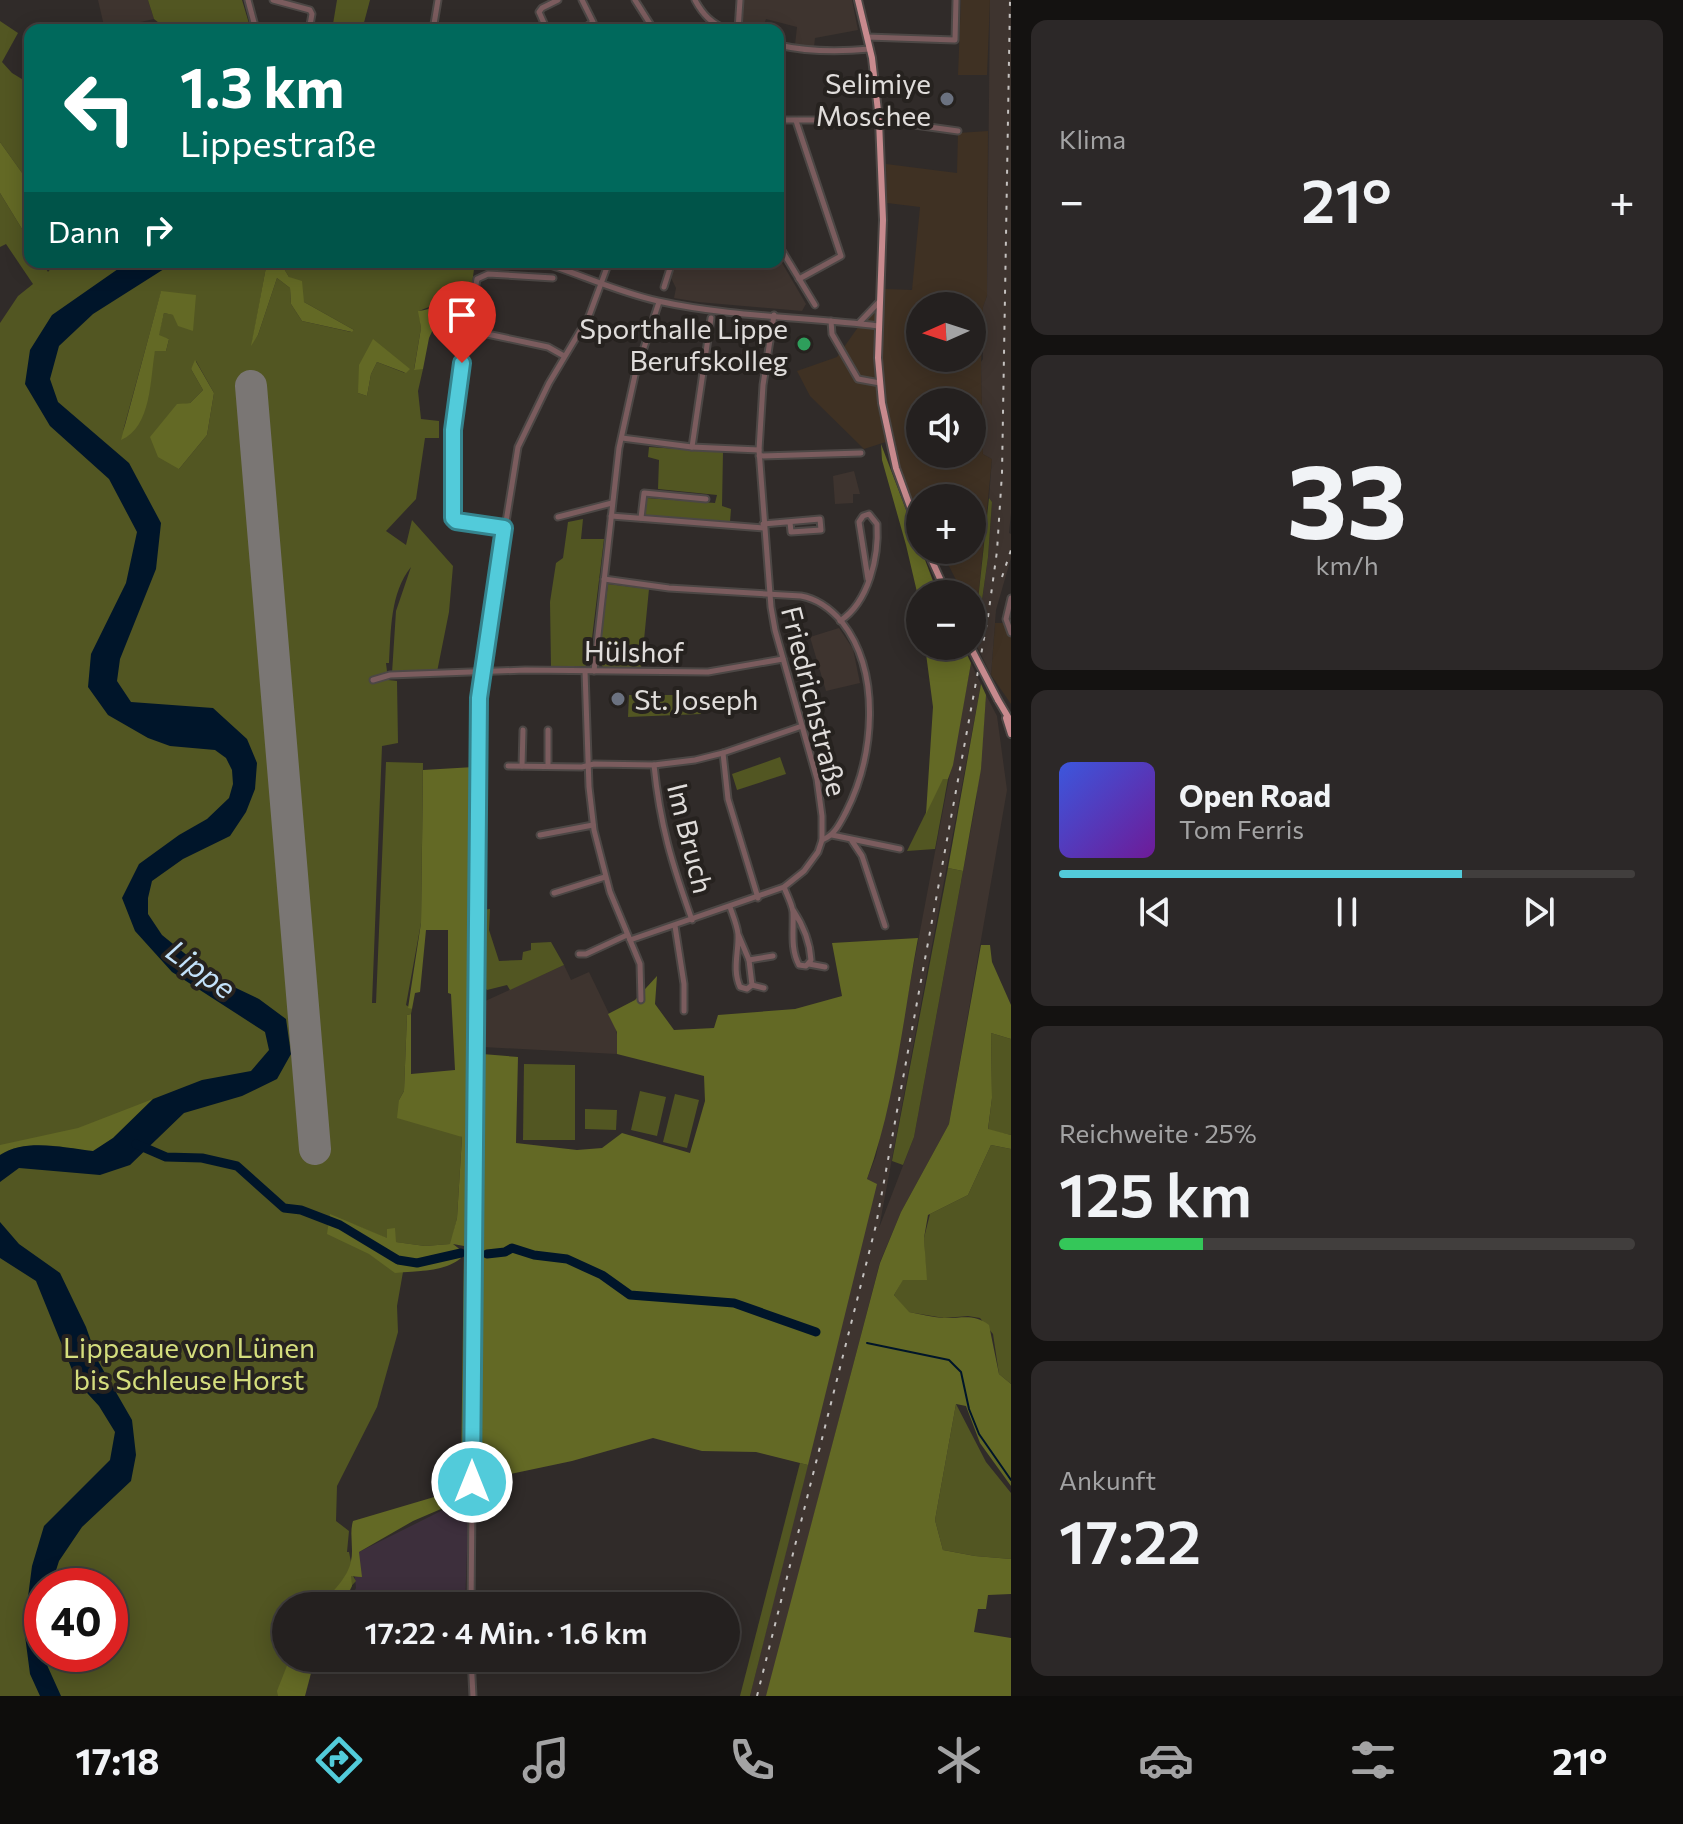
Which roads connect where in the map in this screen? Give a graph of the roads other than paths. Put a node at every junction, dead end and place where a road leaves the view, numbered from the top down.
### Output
1 (248, 0) edge
2 (273, 0) edge
3 (438, 0) edge
4 (558, 0) edge
5 (582, 0) edge
6 (635, 0) edge
7 (695, 0) edge
8 (740, 0) edge
9 (858, 0) edge
10 (956, 0) edge
11 (254, 24) edge
12 (310, 24) edge
13 (434, 24) edge
14 (544, 24) edge
15 (590, 24) edge
16 (650, 24) edge
17 (715, 24) edge
18 (738, 24) edge
19 (867, 37) junction
20 (784, 46) edge
21 (870, 49) junction
22 (784, 120) edge
23 (879, 120) junction
24 (796, 121) junction
25 (958, 131) dead end
26 (784, 254) edge
27 (557, 268) edge
28 (607, 268) edge
29 (670, 268) edge
30 (553, 278) dead end
31 (799, 279) junction
32 (601, 284) junction
33 (664, 287) dead end
34 (879, 301) junction
35 (659, 302) junction
36 (815, 305) dead end
37 (774, 315) junction
38 (711, 318) dead end
39 (831, 324) junction
40 (858, 324) junction
41 (878, 326) junction
42 (468, 330) junction
43 (564, 356) junction
44 (880, 383) junction
45 (622, 438) junction
46 (692, 447) junction
47 (759, 453) junction
48 (861, 453) dead end
49 (906, 496) edge
50 (706, 499) dead end
51 (612, 503) junction
52 (611, 516) junction
53 (558, 517) dead end
54 (641, 518) junction
55 (790, 522) junction
56 (764, 526) junction
57 (504, 528) junction
58 (604, 579) junction
59 (868, 579) junction
60 (769, 594) junction
61 (1011, 598) edge
62 (840, 621) junction
63 (1011, 633) edge
64 (783, 659) junction
65 (977, 660) edge
66 (585, 671) junction
67 (594, 671) junction
68 (483, 672) junction
69 (373, 680) dead end
70 (1004, 711) junction
71 (1011, 722) edge
72 (802, 726) junction
73 (523, 730) dead end
74 (548, 730) dead end
75 (1011, 734) edge
76 (723, 753) junction
77 (654, 765) junction
78 (508, 766) dead end
79 (522, 766) junction
80 (548, 766) junction
81 (588, 766) junction
82 (593, 825) junction
83 (540, 835) dead end
84 (832, 835) junction
85 (822, 840) junction
86 (852, 841) junction
87 (900, 849) dead end
88 (605, 877) junction
89 (784, 887) junction
90 (554, 893) dead end
91 (758, 898) junction
92 (730, 907) junction
93 (793, 910) junction
94 (692, 920) junction
95 (675, 926) junction
96 (885, 926) dead end
97 (738, 934) junction
98 (629, 938) junction
99 (579, 954) dead end
100 (773, 956) dead end
101 (749, 960) junction
102 (809, 964) junction
103 (825, 967) dead end
104 (752, 985) junction
105 (764, 988) dead end
106 (641, 1000) dead end
107 (684, 1011) dead end
108 (471, 1592) edge
109 (472, 1672) edge
110 (473, 1696) edge

1 - 11 street
2 - 12 street
3 - 13 street
4 - 14 street
5 - 15 street
6 - 16 street
7 - 17 street
8 - 18 street
9 - 19 main road
10 - 19 street
19 - 21 main road
20 - 21 street
21 - 23 main road
22 - 24 street
23 - 24 street
23 - 25 street
23 - 34 main road
24 - 31 street
26 - 31 street
27 - 32 street
28 - 32 street
29 - 33 street
30 - 42 street
31 - 36 street
32 - 35 street
32 - 43 street
34 - 40 street
34 - 41 main road
35 - 37 street
35 - 45 street
37 - 39 street
37 - 47 street, Friedrichstraße
38 - 46 street
39 - 40 street
39 - 44 street
40 - 41 street
41 - 44 main road
42 - 43 street
42 - 57 street
43 - 57 street
44 - 49 main road
45 - 46 street
45 - 51 street
46 - 47 street
47 - 48 street
47 - 56 street, Friedrichstraße
50 - 54 street
51 - 52 street
51 - 53 street
52 - 54 street
52 - 58 street
54 - 56 street
55 - 55 street
55 - 56 street
56 - 60 street, Friedrichstraße
57 - 68 street
58 - 60 street
58 - 67 street
59 - 59 street
59 - 62 street
60 - 62 street
60 - 64 street, Friedrichstraße
61 - 63 street
62 - 84 street
64 - 67 street, Hülshof
64 - 72 street, Friedrichstraße
65 - 70 main road, bridge
66 - 67 street, Hülshof
66 - 68 street, Hülshof
66 - 81 street
68 - 69 street, Hülshof
68 - 108 street
70 - 71 main road
70 - 75 main road
72 - 76 street
72 - 85 street, Friedrichstraße
73 - 79 street
74 - 80 street
76 - 77 street
76 - 91 street
77 - 81 street
77 - 94 street, Im Bruch
78 - 79 street
79 - 80 street
80 - 81 street
81 - 82 street
82 - 83 street
82 - 88 street
84 - 85 street
84 - 86 street
85 - 89 street
86 - 87 street
86 - 96 street
88 - 90 street
88 - 98 street
89 - 91 street
89 - 93 street
91 - 92 street
92 - 94 street
92 - 97 street
93 - 102 street
93 - 102 street
94 - 95 street
95 - 98 street
95 - 107 street
97 - 101 street
97 - 104 street
98 - 99 street
98 - 106 street
100 - 101 street
101 - 104 street
102 - 103 street
104 - 105 street
109 - 110 street

